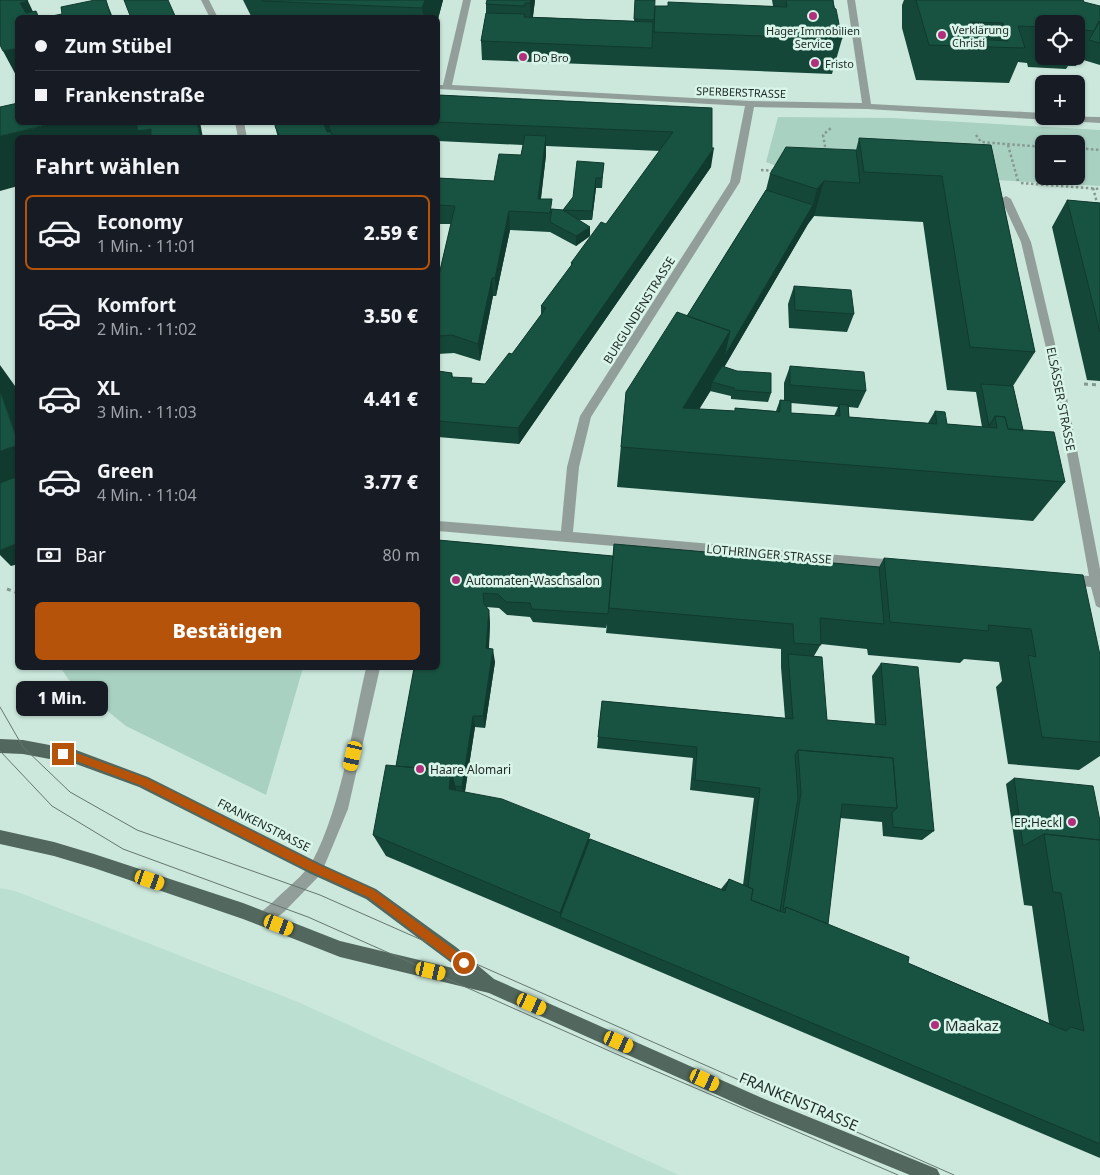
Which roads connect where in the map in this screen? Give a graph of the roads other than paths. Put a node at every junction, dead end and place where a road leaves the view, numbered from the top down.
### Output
1 (205, 0) edge
2 (467, 0) edge
3 (850, 0) edge
4 (212, 15) edge
5 (440, 87) edge
6 (447, 88) junction
7 (750, 104) junction
8 (867, 106) junction
9 (1035, 115) edge
10 (1085, 119) edge
11 (1100, 120) edge
12 (1006, 199) dead end
13 (440, 526) edge
14 (567, 536) junction
15 (910, 566) edge
16 (1056, 579) edge
17 (1098, 582) edge
18 (1100, 602) edge
19 (373, 670) edge
20 (0, 746) edge
21 (0, 837) edge
22 (316, 869) junction
23 (264, 918) junction
24 (490, 985) junction
25 (931, 1175) edge

1 - 4 street
2 - 6 street
3 - 8 street
5 - 6 street, SPERBERSTRASSE
6 - 7 street, SPERBERSTRASSE
7 - 8 street, SPERBERSTRASSE
7 - 14 street, BURGUNDENSTRASSE
8 - 9 street, SPERBERSTRASSE
10 - 11 street, SPERBERSTRASSE
12 - 17 street, ELSÄSSER STRASSE
13 - 14 street, LOTHRINGER STRASSE
14 - 15 street, LOTHRINGER STRASSE
16 - 17 street
17 - 18 street, ELSÄSSER STRASSE
19 - 22 street
20 - 22 main road, FRANKENSTRASSE
21 - 23 main road, FRANKENSTRASSE
22 - 23 street
22 - 24 main road, FRANKENSTRASSE
23 - 24 main road, FRANKENSTRASSE
24 - 25 main road, FRANKENSTRASSE

